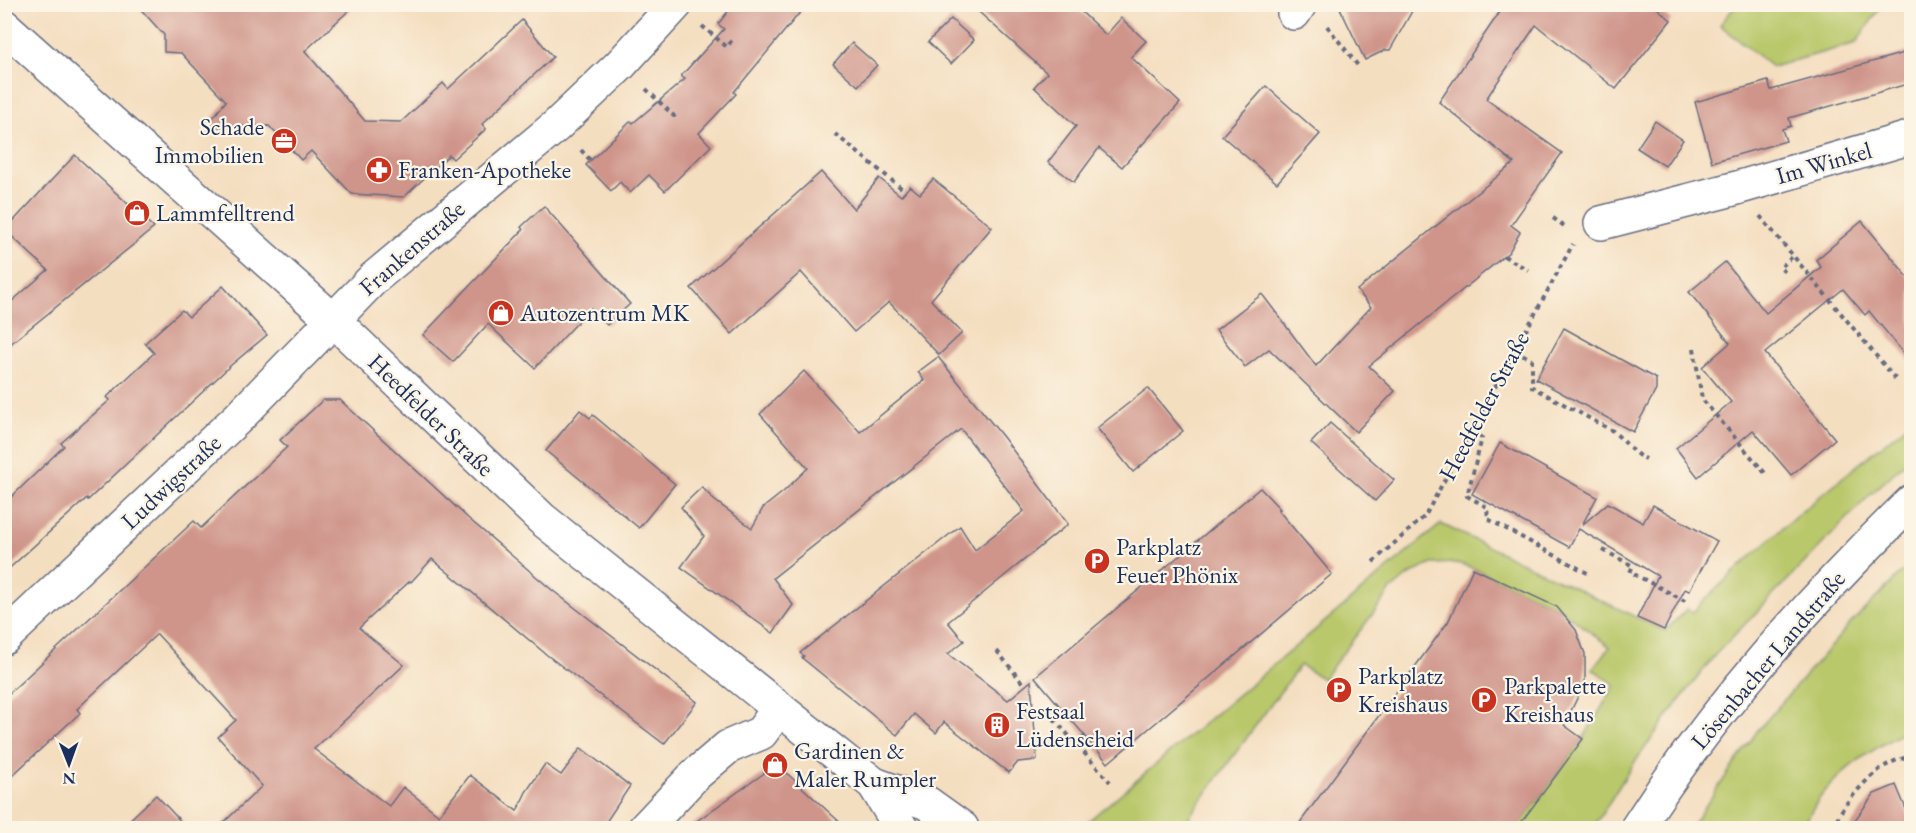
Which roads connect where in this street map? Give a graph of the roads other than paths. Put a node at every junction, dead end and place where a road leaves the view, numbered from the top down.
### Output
1 (676, 5) edge
2 (4, 26) edge
3 (1911, 137) edge
4 (1589, 230) road end
5 (333, 320) junction
6 (1911, 501) edge
7 (4, 638) edge
8 (779, 708) junction
9 (874, 784) junction
10 (645, 828) edge
11 (901, 828) edge
12 (962, 828) edge
13 (1637, 828) edge

1 - 5 main road, Frankenstraße
2 - 5 main road, Heedfelder Straße
3 - 4 main road, Im Winkel
5 - 7 main road, Ludwigstraße
5 - 8 main road, Heedfelder Straße
6 - 13 main road, Lösenbacher Landstraße
8 - 9 main road, Heedfelder Straße
8 - 10 main road
9 - 11 main road, Heedfelder Straße
9 - 12 main road, Heedfelder Straße

